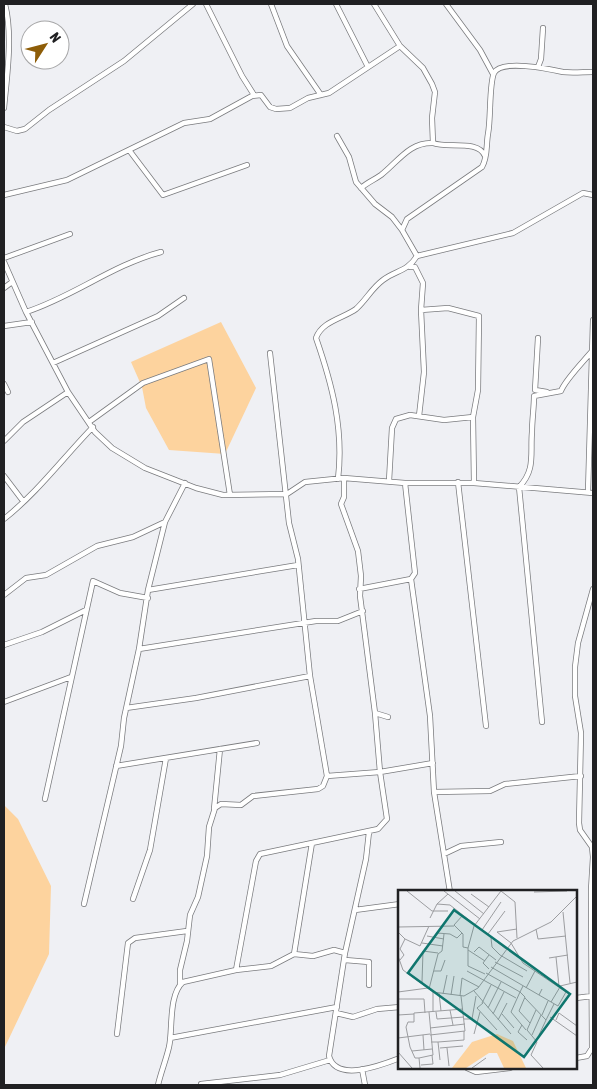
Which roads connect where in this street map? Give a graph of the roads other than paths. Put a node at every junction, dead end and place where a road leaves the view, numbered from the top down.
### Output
1 (5, 4) edge
2 (193, 4) edge
3 (206, 4) edge
4 (271, 4) edge
5 (336, 4) edge
6 (374, 4) edge
7 (446, 4) edge
8 (543, 28) dead end
9 (400, 46) junction
10 (368, 67) junction
11 (538, 67) junction
12 (593, 72) edge
13 (493, 74) junction
14 (254, 95) junction
15 (321, 95) junction
16 (4, 108) edge
17 (4, 127) edge
18 (337, 136) dead end
19 (433, 143) junction
20 (130, 150) junction
21 (486, 160) junction
22 (246, 165) dead end
23 (361, 188) junction
24 (4, 195) edge
25 (593, 195) edge
26 (402, 230) junction
27 (70, 234) dead end
28 (161, 252) dead end
29 (417, 256) junction
30 (4, 258) edge
31 (4, 262) edge
32 (410, 267) junction
33 (12, 282) junction
34 (4, 288) edge
35 (184, 298) dead end
36 (421, 310) junction
37 (26, 312) junction
38 (593, 320) edge
39 (32, 322) junction
40 (4, 326) edge
41 (538, 338) dead end
42 (593, 350) edge
43 (270, 353) dead end
44 (53, 363) junction
45 (4, 384) edge
46 (561, 391) junction
47 (8, 392) dead end
48 (68, 392) junction
49 (419, 416) junction
50 (473, 417) junction
51 (89, 422) junction
52 (93, 427) junction
53 (4, 441) edge
54 (4, 476) edge
55 (341, 478) junction
56 (389, 481) junction
57 (458, 482) junction
58 (474, 482) junction
59 (185, 483) junction
60 (405, 483) junction
61 (519, 488) junction
62 (590, 492) edge
63 (287, 494) junction
64 (230, 495) junction
65 (23, 501) junction
66 (4, 520) edge
67 (165, 522) junction
68 (298, 565) junction
69 (411, 579) junction
70 (359, 589) junction
71 (148, 590) junction
72 (593, 590) edge
73 (4, 594) edge
74 (148, 598) junction
75 (86, 610) junction
76 (363, 611) junction
77 (304, 623) junction
78 (4, 645) edge
79 (139, 649) junction
80 (310, 676) junction
81 (71, 677) junction
82 (4, 702) edge
83 (126, 708) junction
84 (375, 713) junction
85 (388, 717) dead end
86 (542, 722) dead end
87 (486, 726) dead end
88 (257, 744) dead end
89 (220, 749) junction
90 (166, 758) junction
91 (433, 763) junction
92 (116, 766) junction
93 (380, 772) junction
94 (327, 776) junction
95 (581, 776) junction
96 (434, 792) junction
97 (45, 799) dead end
98 (214, 810) junction
99 (369, 832) junction
100 (501, 842) dead end
101 (312, 843) junction
102 (444, 854) junction
103 (448, 890) edge
104 (133, 900) dead end
105 (84, 904) dead end
106 (398, 904) edge
107 (355, 910) junction
108 (187, 930) junction
109 (345, 953) junction
110 (294, 954) junction
111 (344, 960) junction
112 (236, 970) junction
113 (180, 984) junction
114 (369, 985) dead end
115 (593, 987) edge
116 (592, 996) junction
117 (577, 998) edge
118 (337, 1007) junction
119 (398, 1007) edge
120 (336, 1014) junction
121 (117, 1034) dead end
122 (170, 1038) junction
123 (577, 1058) edge
124 (398, 1059) edge
125 (330, 1060) junction
126 (362, 1068) junction
127 (469, 1069) edge
128 (502, 1069) edge
129 (201, 1084) edge
130 (158, 1085) edge
131 (365, 1085) edge

1 - 16 street
2 - 17 street
3 - 14 street
4 - 15 street
5 - 10 street
6 - 9 street
7 - 13 street
8 - 11 street
9 - 10 street
9 - 19 street
10 - 15 street
11 - 12 street
11 - 13 street
13 - 21 street
14 - 15 street
14 - 20 street
18 - 23 street
19 - 21 street
19 - 23 street
20 - 22 street
20 - 24 street
21 - 26 street
23 - 26 street
25 - 29 street
26 - 29 street
27 - 30 street
28 - 37 street
29 - 32 street
31 - 33 street
32 - 36 street
32 - 55 street
33 - 34 street
33 - 37 street
35 - 44 street
36 - 49 street
36 - 50 street
37 - 39 street
38 - 42 street
39 - 40 street
39 - 44 street
41 - 46 street
42 - 46 street
42 - 62 street
43 - 63 street
44 - 48 street
45 - 47 street
46 - 61 street
48 - 51 street
48 - 53 street
49 - 50 street
49 - 56 street
50 - 58 street
51 - 52 street
51 - 64 street
52 - 59 street
52 - 65 street
54 - 65 street
55 - 56 street
55 - 63 street
55 - 70 street
56 - 60 street
57 - 58 street
57 - 60 street
57 - 87 street
58 - 61 street
59 - 64 street
59 - 67 street
60 - 69 street
61 - 62 street
61 - 86 street
63 - 64 street
63 - 68 street
65 - 66 street
67 - 71 street
67 - 73 street
68 - 71 street
68 - 77 street
69 - 70 street
69 - 91 street
70 - 76 street
71 - 74 street
72 - 95 street
74 - 75 street
74 - 79 street
75 - 78 street
75 - 81 street
76 - 77 street
76 - 84 street
77 - 79 street
77 - 80 street
79 - 83 street
80 - 83 street
80 - 94 street
81 - 82 street
81 - 97 street
83 - 92 street
84 - 85 street
84 - 93 street
88 - 89 street
89 - 90 street
89 - 98 street
90 - 92 street
90 - 104 street
91 - 93 street
91 - 96 street
92 - 105 street
93 - 94 street
93 - 99 street
94 - 98 street
95 - 96 street
95 - 115 street
96 - 102 street
98 - 108 street
99 - 101 street
99 - 107 street
100 - 102 street
101 - 110 street
101 - 112 street
102 - 103 street
106 - 107 street
107 - 109 street
108 - 113 street
108 - 121 street
109 - 110 street
109 - 111 street
110 - 112 street
111 - 114 street
111 - 118 street
112 - 113 street
113 - 122 street
115 - 116 street
116 - 117 street
116 - 123 street
118 - 120 street
118 - 122 street
119 - 120 street
120 - 125 street
122 - 130 street
124 - 126 street
125 - 126 street
125 - 129 street
126 - 131 street
127 - 128 street

